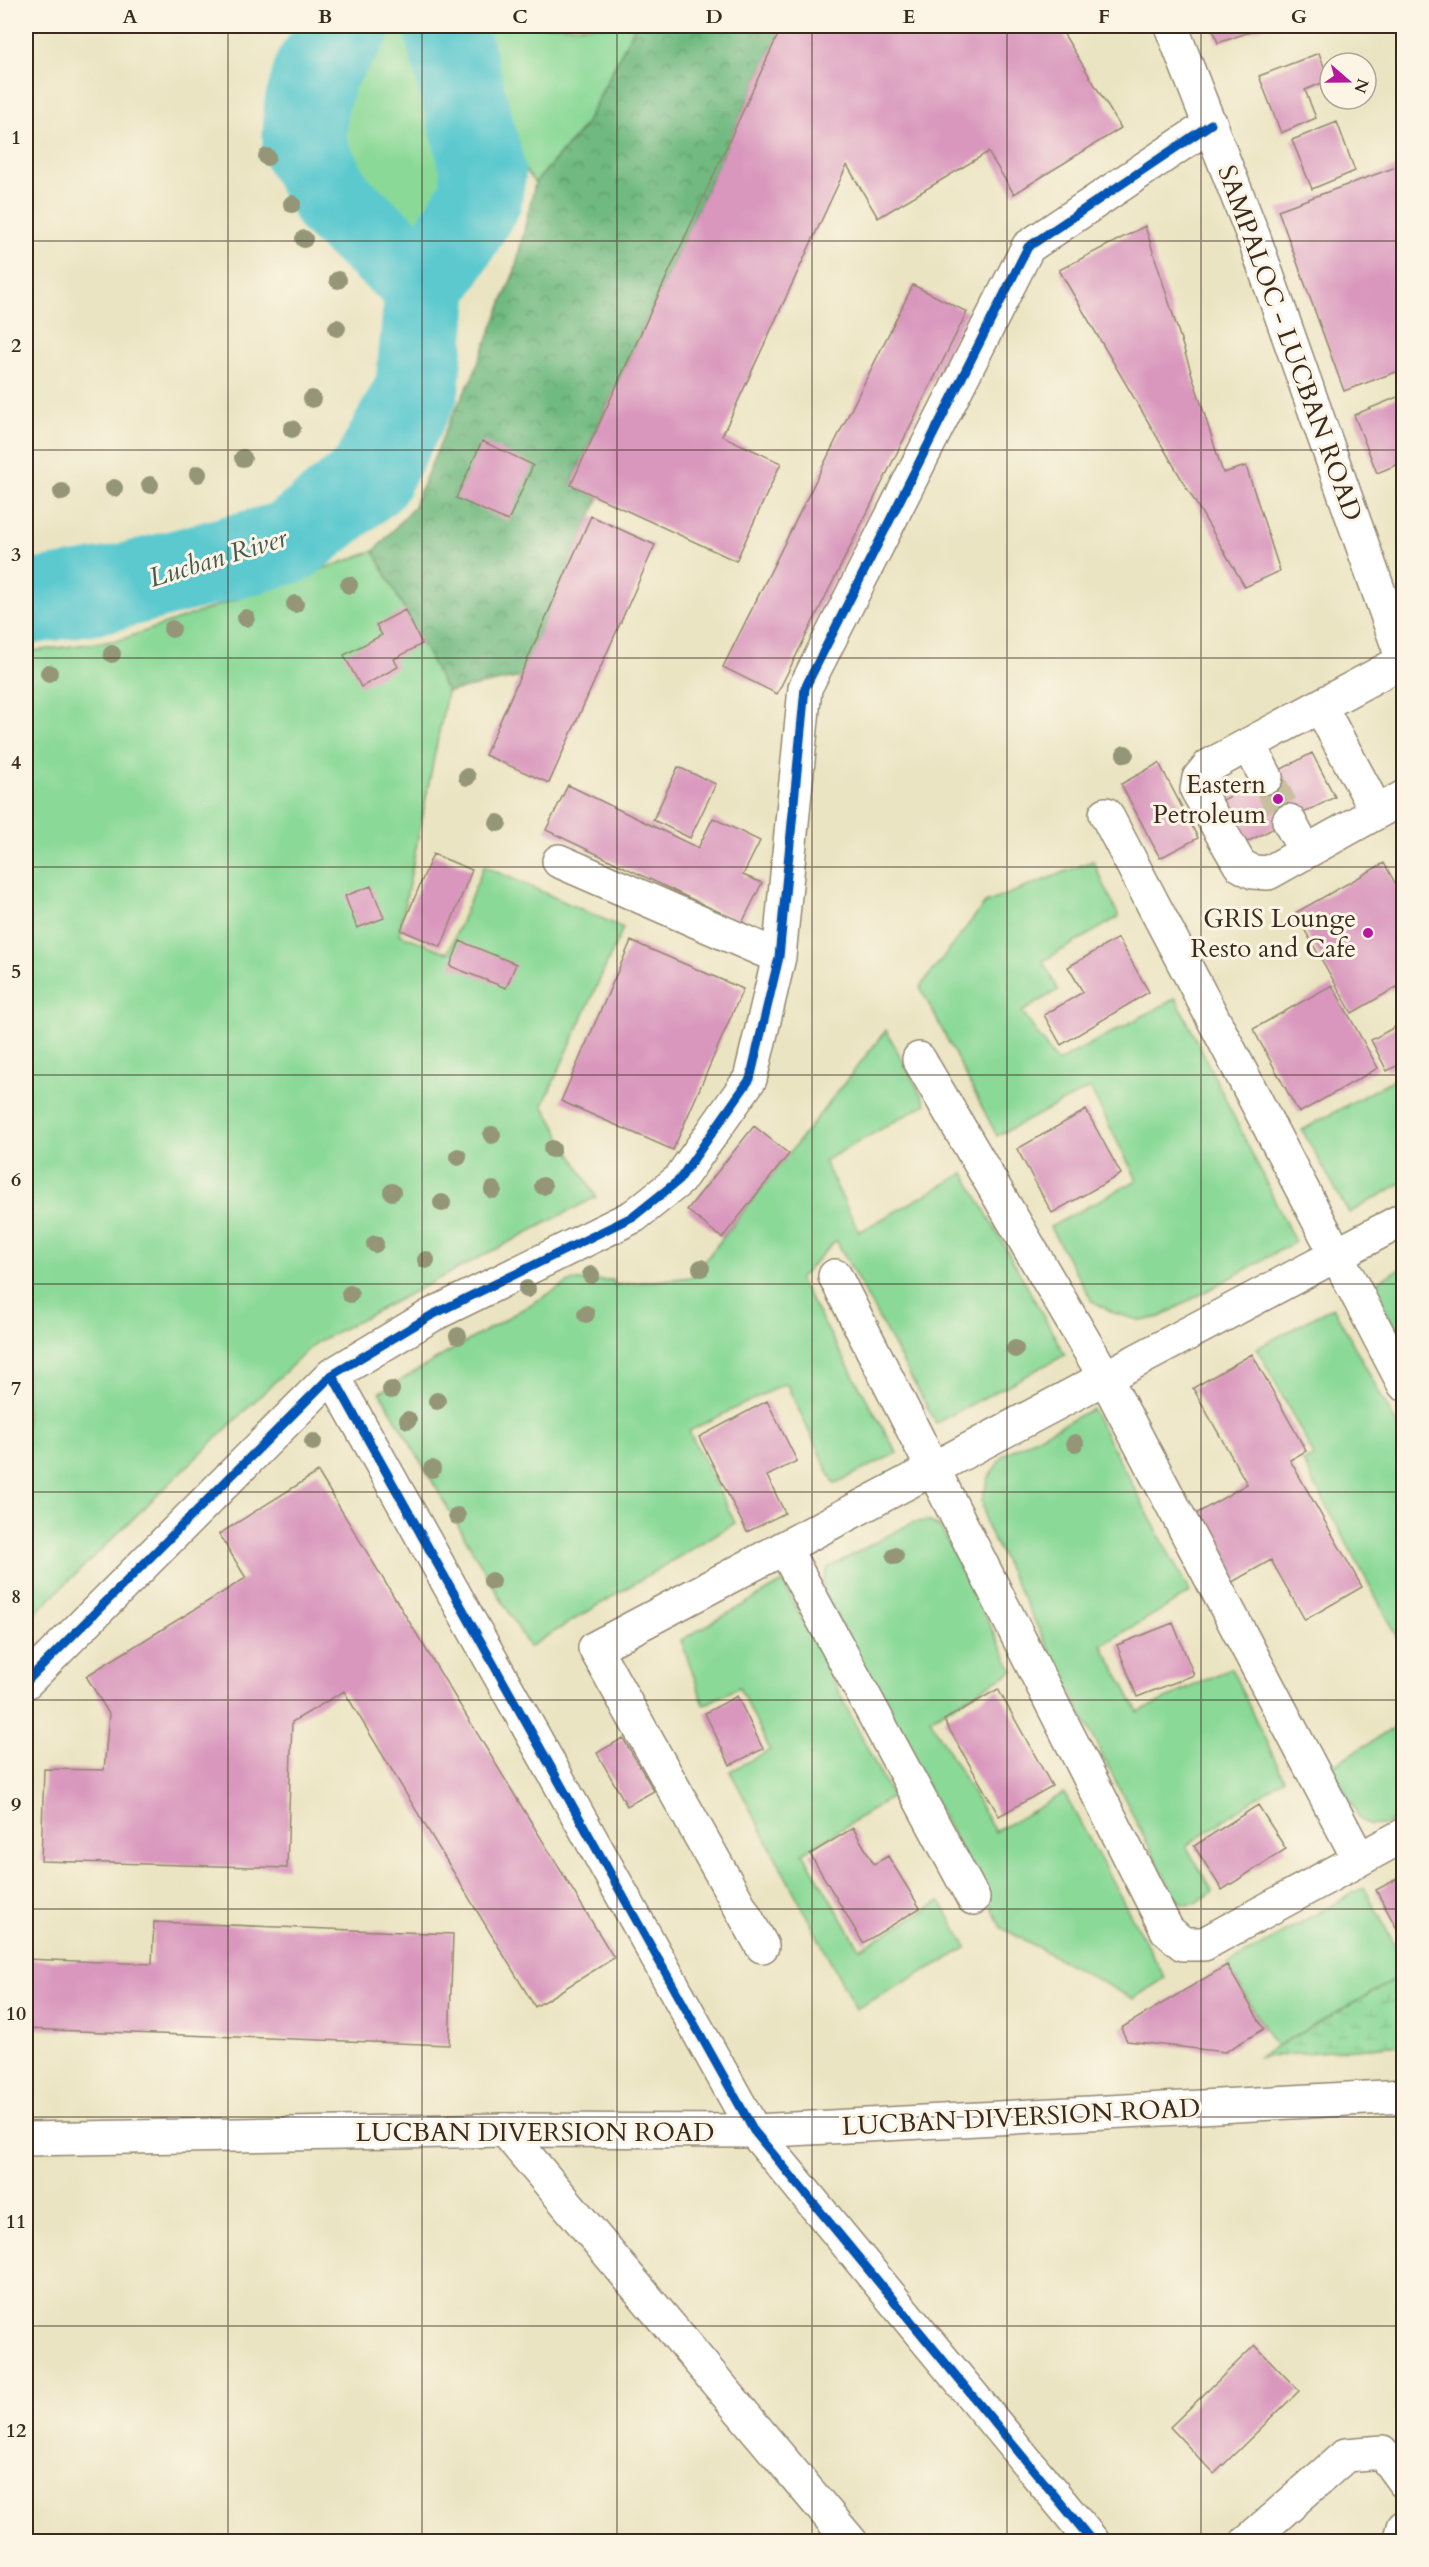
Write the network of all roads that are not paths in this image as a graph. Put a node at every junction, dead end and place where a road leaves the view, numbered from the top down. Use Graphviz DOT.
graph roads {
  1 [pos="1171,26"];
  2 [pos="1211,124"];
  3 [pos="1403,662"];
  4 [pos="1320,706"];
  5 [pos="1249,745"];
  6 [pos="1266,777"];
  7 [pos="1390,805"];
  8 [pos="1106,814"];
  9 [pos="1289,820"];
  10 [pos="1305,852"];
  11 [pos="559,861"];
  12 [pos="779,957"];
  13 [pos="919,1059"];
  14 [pos="1404,1219"];
  15 [pos="1336,1254"];
  16 [pos="835,1276"];
  17 [pos="332,1375"];
  18 [pos="1106,1377"];
  19 [pos="1404,1384"];
  20 [pos="933,1470"];
  21 [pos="785,1549"];
  22 [pos="26,1682"];
  23 [pos="1404,1835"];
  24 [pos="1359,1859"];
  25 [pos="973,1898"];
  26 [pos="762,1946"];
  27 [pos="1404,2096"];
  28 [pos="506,2130"];
  29 [pos="754,2131"];
  30 [pos="26,2139"];
  31 [pos="1404,2482"];
  32 [pos="1404,2527"];
  33 [pos="851,2541"];
  34 [pos="1093,2541"];
  35 [pos="1247,2541"];
  36 [pos="1400,2541"];
  1 -- 2 [label="street, SAMPALOC - LUCBAN ROAD"];
  2 -- 3 [label="street, SAMPALOC - LUCBAN ROAD"];
  2 -- 12 [label="street"];
  3 -- 4 [label="street"];
  4 -- 5 [label="street"];
  4 -- 7 [label="street"];
  5 -- 6 [label="street"];
  5 -- 10 [label="street"];
  7 -- 10 [label="street"];
  8 -- 15 [label="street"];
  9 -- 10 [label="street"];
  11 -- 12 [label="street"];
  12 -- 17 [label="street"];
  13 -- 18 [label="street"];
  14 -- 15 [label="street"];
  15 -- 18 [label="street"];
  15 -- 19 [label="street"];
  16 -- 20 [label="street"];
  17 -- 22 [label="street"];
  17 -- 29 [label="street"];
  18 -- 20 [label="street"];
  18 -- 24 [label="street"];
  20 -- 21 [label="street"];
  20 -- 24 [label="street"];
  21 -- 25 [label="street"];
  21 -- 26 [label="street"];
  23 -- 24 [label="street"];
  27 -- 29 [label="street, LUCBAN DIVERSION ROAD"];
  28 -- 29 [label="street, LUCBAN DIVERSION ROAD"];
  28 -- 30 [label="street, LUCBAN DIVERSION ROAD"];
  28 -- 33 [label="street"];
  29 -- 34 [label="street"];
  31 -- 35 [label="street"];
  32 -- 36 [label="street"];
}
